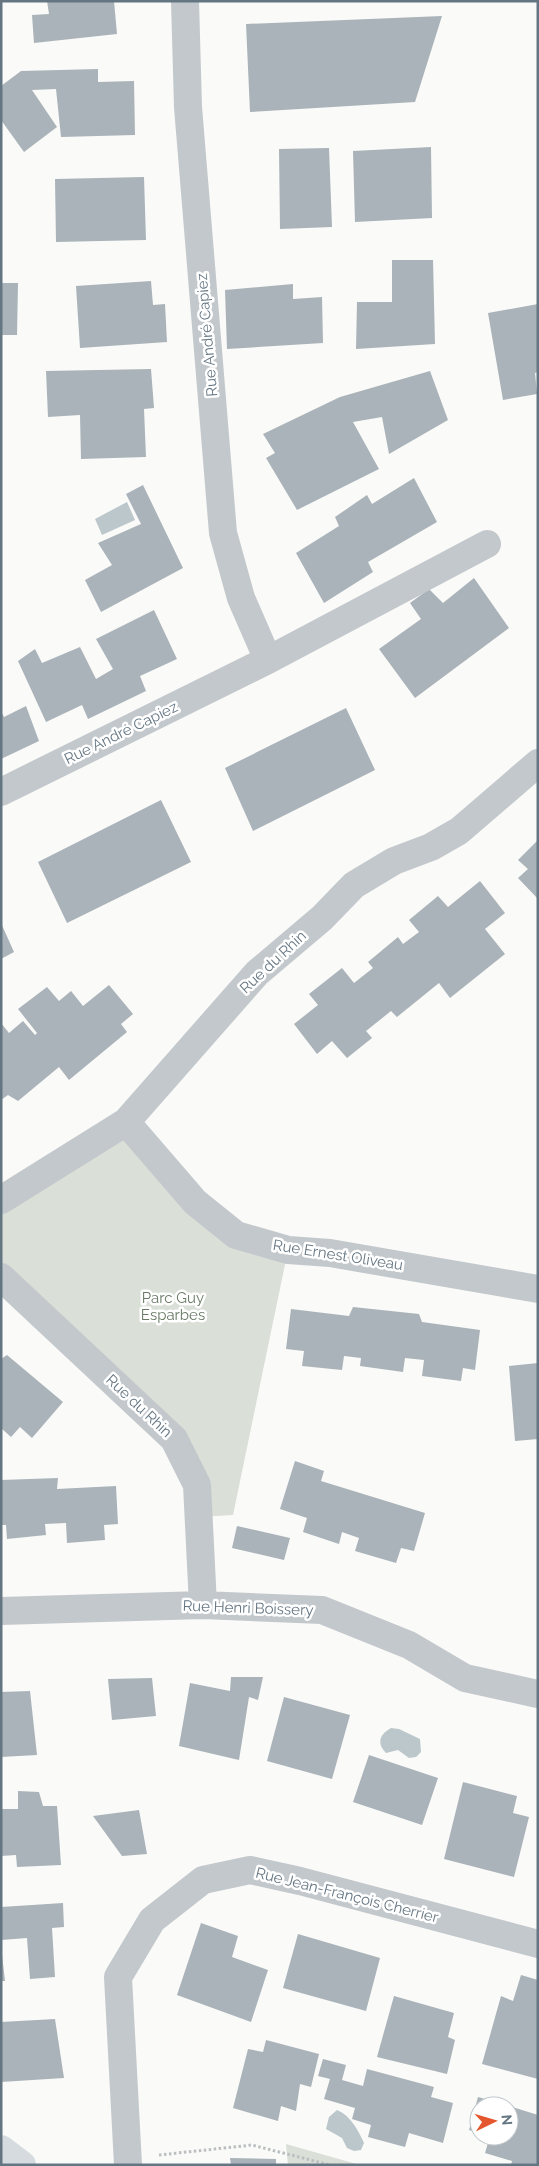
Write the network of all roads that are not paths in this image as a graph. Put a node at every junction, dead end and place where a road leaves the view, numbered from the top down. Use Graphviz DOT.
graph roads {
  1 [pos="185,1"];
  2 [pos="487,544"];
  3 [pos="268,660"];
  4 [pos="538,763"];
  5 [pos="1,792"];
  6 [pos="126,1122"];
  7 [pos="1,1200"];
  8 [pos="1,1277"];
  9 [pos="538,1289"];
  10 [pos="203,1605"];
  11 [pos="1,1611"];
  12 [pos="538,1694"];
  13 [pos="538,1944"];
  14 [pos="1,2149"];
  15 [pos="22,2165"];
  16 [pos="128,2165"];
  1 -- 3 [label="street, Rue André Capiez"];
  2 -- 3 [label="street, Rue André Capiez"];
  3 -- 5 [label="street, Rue André Capiez"];
  4 -- 6 [label="street, Rue du Rhin"];
  6 -- 7 [label="street, Rue du Rhin"];
  6 -- 9 [label="street, Rue Ernest Oliveau"];
  8 -- 10 [label="street, Rue du Rhin"];
  10 -- 11 [label="street, Rue Henri Boissery"];
  10 -- 12 [label="street, Rue Henri Boissery"];
  13 -- 16 [label="street, Rue Jean-François Cherrier"];
  14 -- 15 [label="main road"];
}
